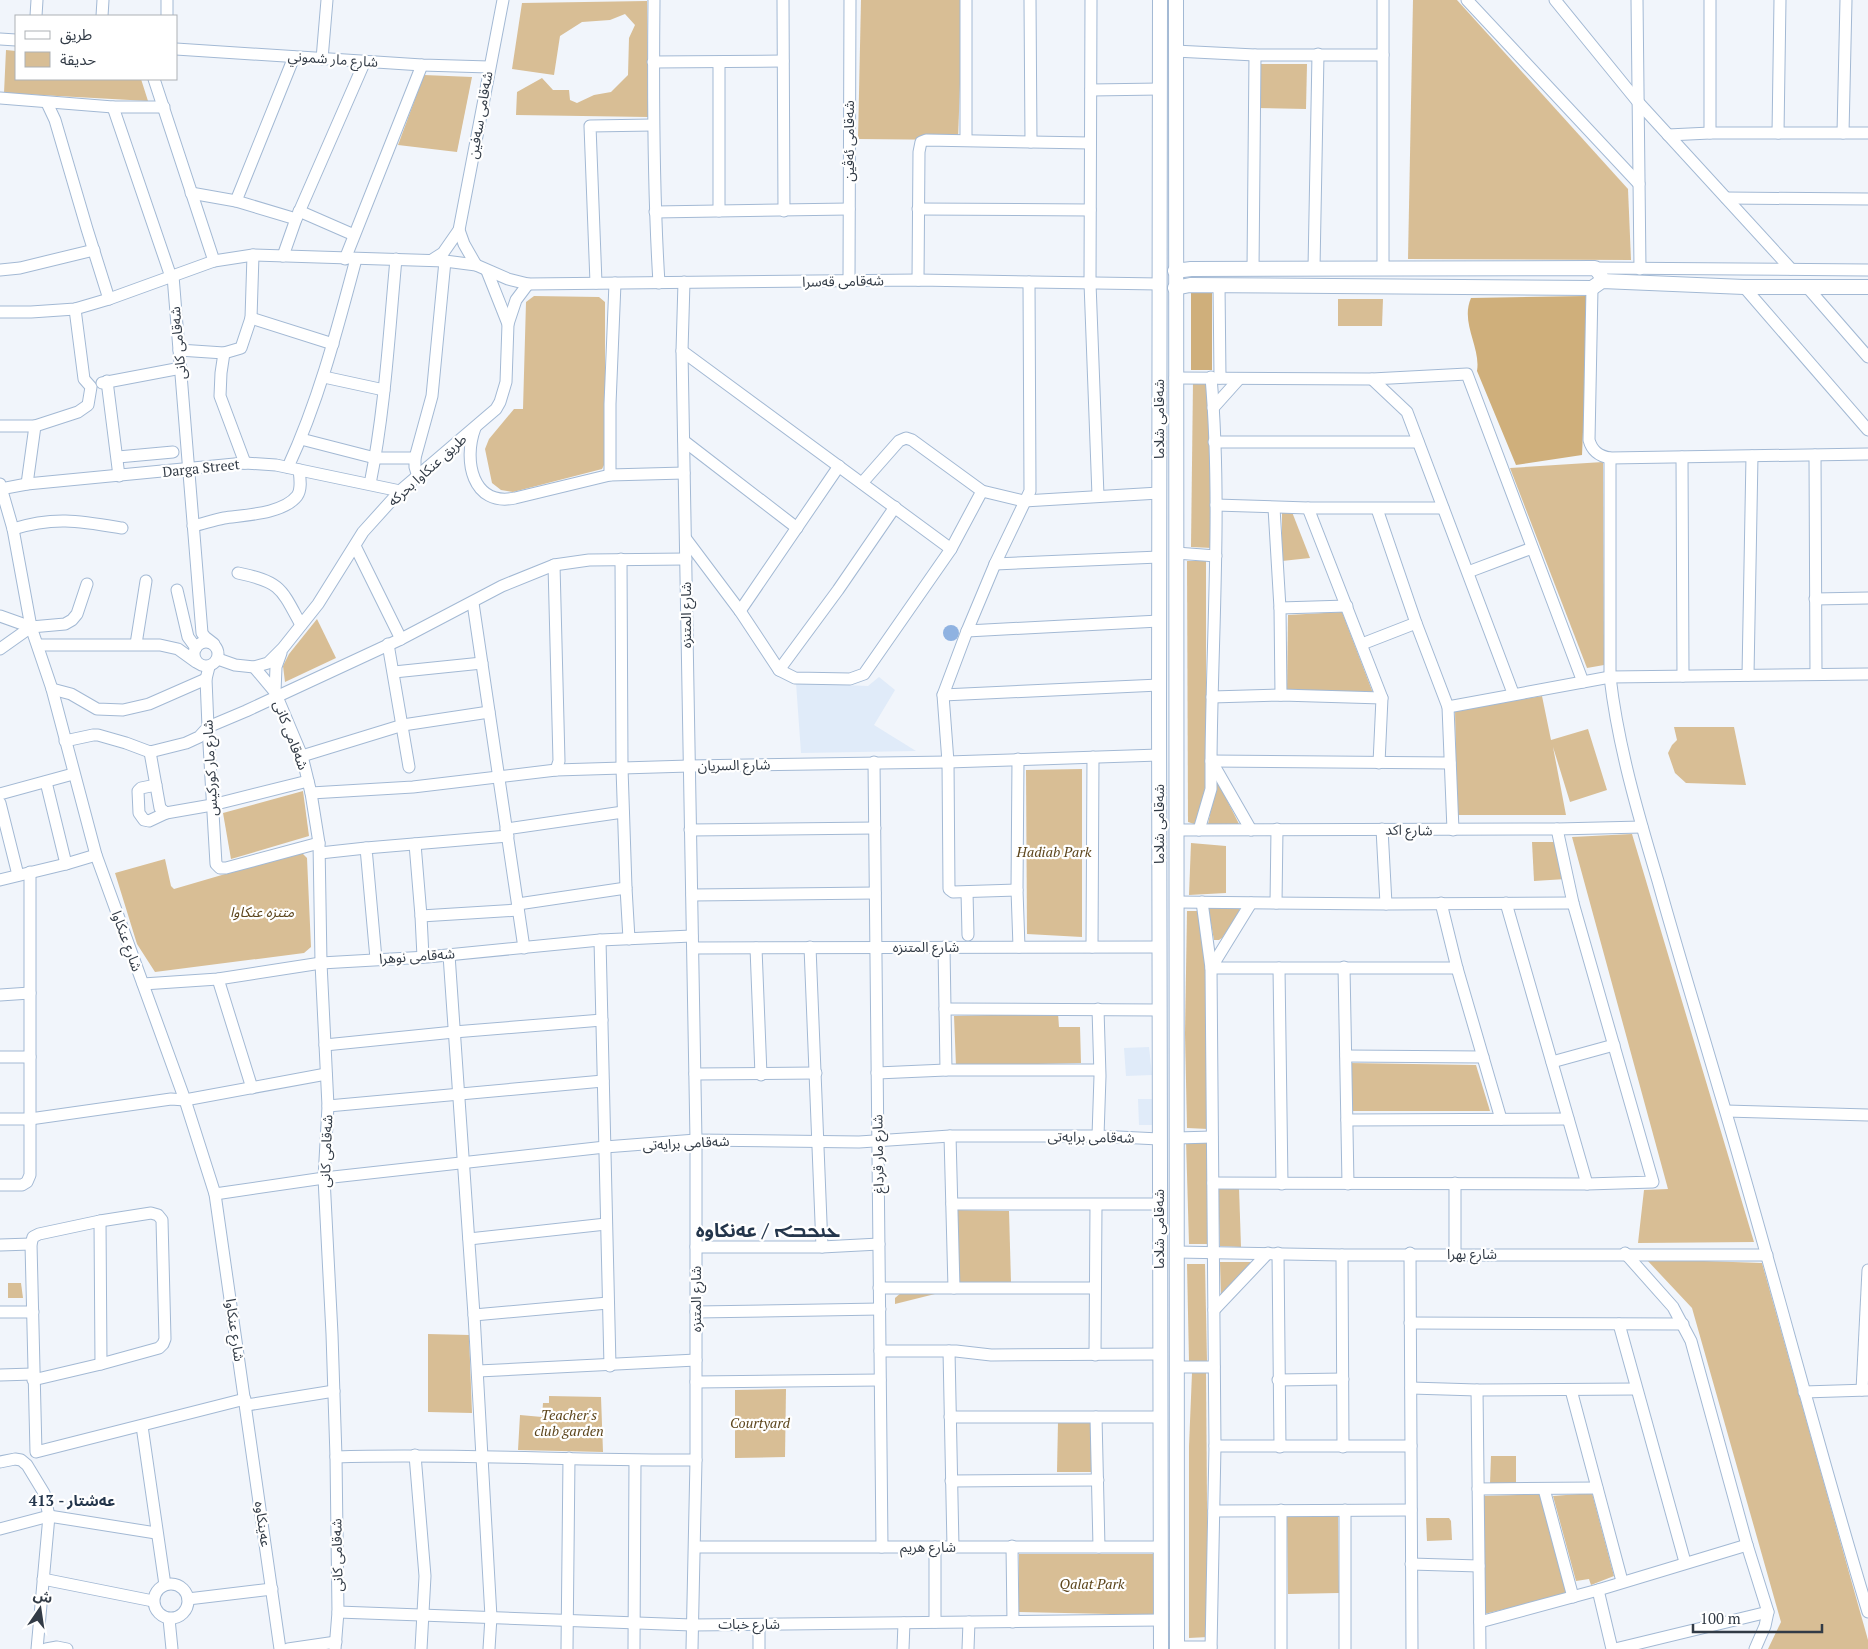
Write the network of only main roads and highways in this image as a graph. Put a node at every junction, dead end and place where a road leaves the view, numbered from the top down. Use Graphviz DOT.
graph roads {
  1 [pos="1160,0"];
  2 [pos="1176,0"];
  3 [pos="1191,269"];
  4 [pos="1175,271"];
  5 [pos="1596,279"];
  6 [pos="1190,285"];
  7 [pos="1868,287"];
  8 [pos="1175,288"];
  9 [pos="1159,707"];
  10 [pos="1176,708"];
  11 [pos="1159,731"];
  12 [pos="1176,731"];
  13 [pos="1177,1069"];
  14 [pos="1159,1070"];
  15 [pos="1160,1492"];
  16 [pos="1177,1492"];
  17 [pos="1177,1648"];
  18 [pos="1161,1649"];
  1 -- 9 [label="main road, شەقامی شلاما"];
  2 -- 4 [label="main road, شەقامی شلاما"];
  3 -- 4 [label="main road"];
  3 -- 5 [label="main road"];
  3 -- 6 [label="main road"];
  4 -- 8 [label="main road, شەقامی شلاما"];
  5 -- 6 [label="main road"];
  5 -- 7 [label="main road"];
  6 -- 8 [label="main road"];
  8 -- 10 [label="main road, شەقامی شلاما"];
  9 -- 10 [label="main road"];
  9 -- 11 [label="main road, شەقامی شلاما"];
  10 -- 12 [label="main road, شەقامی شلاما"];
  11 -- 12 [label="main road"];
  11 -- 14 [label="main road, شەقامی شلاما"];
  12 -- 13 [label="main road, شەقامی شلاما"];
  13 -- 14 [label="main road"];
  13 -- 16 [label="main road, شەقامی شلاما"];
  14 -- 15 [label="main road, شەقامی شلاما"];
  15 -- 16 [label="main road"];
  15 -- 18 [label="main road, شەقامی شلاما"];
  16 -- 17 [label="main road, شەقامی شلاما"];
}
